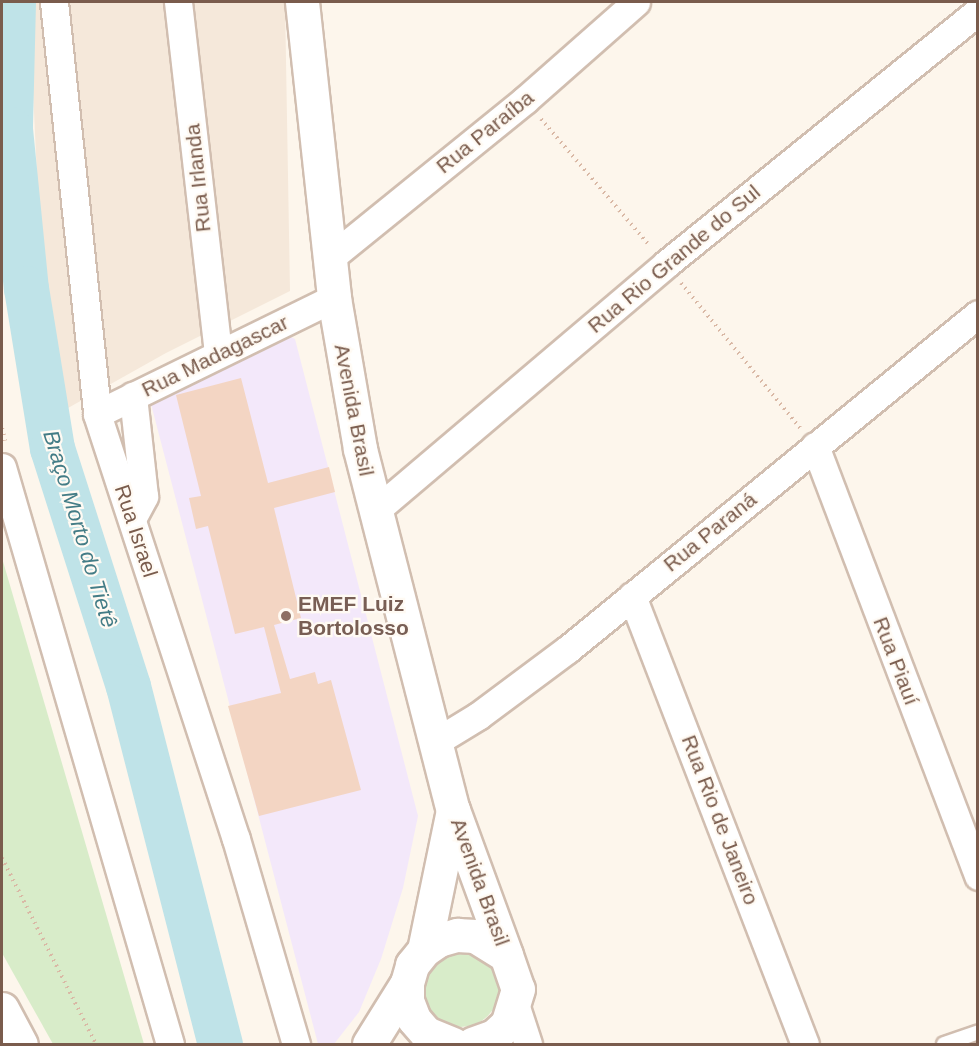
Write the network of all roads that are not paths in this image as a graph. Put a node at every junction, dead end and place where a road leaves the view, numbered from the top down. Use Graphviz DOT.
graph roads {
  1 [pos="54,2"];
  2 [pos="178,2"];
  3 [pos="302,2"];
  4 [pos="636,2"];
  5 [pos="978,11"];
  6 [pos="330,258"];
  7 [pos="334,298"];
  8 [pos="978,314"];
  9 [pos="218,354"];
  10 [pos="133,396"];
  11 [pos="97,414"];
  12 [pos="815,446"];
  13 [pos="2,467"];
  14 [pos="375,511"];
  15 [pos="132,519"];
  16 [pos="632,596"];
  17 [pos="437,741"];
  18 [pos="453,810"];
  19 [pos="978,876"];
  20 [pos="424,950"];
  21 [pos="506,955"];
  22 [pos="407,983"];
  23 [pos="516,1007"];
  24 [pos="2,1010"];
  25 [pos="978,1032"];
  26 [pos="489,1042"];
  27 [pos="21,1044"];
  28 [pos="170,1044"];
  29 [pos="296,1044"];
  30 [pos="369,1044"];
  31 [pos="453,1044"];
  32 [pos="528,1044"];
  33 [pos="805,1044"];
  34 [pos="944,1044"];
  1 -- 11 [label="street, Rua Israel"];
  2 -- 9 [label="street, Rua Irlanda"];
  3 -- 6 [label="main road, Avenida Brasil"];
  4 -- 6 [label="street, Rua Paraíba"];
  5 -- 14 [label="street, Rua Rio Grande do Sul"];
  6 -- 7 [label="main road, Avenida Brasil"];
  7 -- 9 [label="street, Rua Madagascar"];
  7 -- 14 [label="main road, Avenida Brasil"];
  8 -- 12 [label="street, Rua Paraná"];
  9 -- 10 [label="street, Rua Madagascar"];
  10 -- 11 [label="street, Rua Madagascar"];
  10 -- 15 [label="street"];
  11 -- 15 [label="street, Rua Israel"];
  12 -- 16 [label="street, Rua Paraná"];
  12 -- 19 [label="street, Rua Piauí"];
  13 -- 28 [label="street"];
  14 -- 17 [label="main road, Avenida Brasil"];
  15 -- 29 [label="street, Rua Israel"];
  16 -- 17 [label="street, Rua Paraná"];
  16 -- 33 [label="street, Rua Rio de Janeiro"];
  17 -- 18 [label="main road, Avenida Brasil"];
  18 -- 20 [label="main road, Avenida Brasil"];
  18 -- 21 [label="main road, Avenida Brasil"];
  20 -- 21 [label="main road"];
  20 -- 22 [label="main road, Avenida Brasil"];
  21 -- 23 [label="main road, Avenida Brasil"];
  22 -- 30 [label="main road, Avenida Brasil"];
  22 -- 31 [label="main road"];
  23 -- 26 [label="main road"];
  23 -- 32 [label="street"];
  24 -- 27 [label="main road"];
  25 -- 34 [label="lane"];
}
